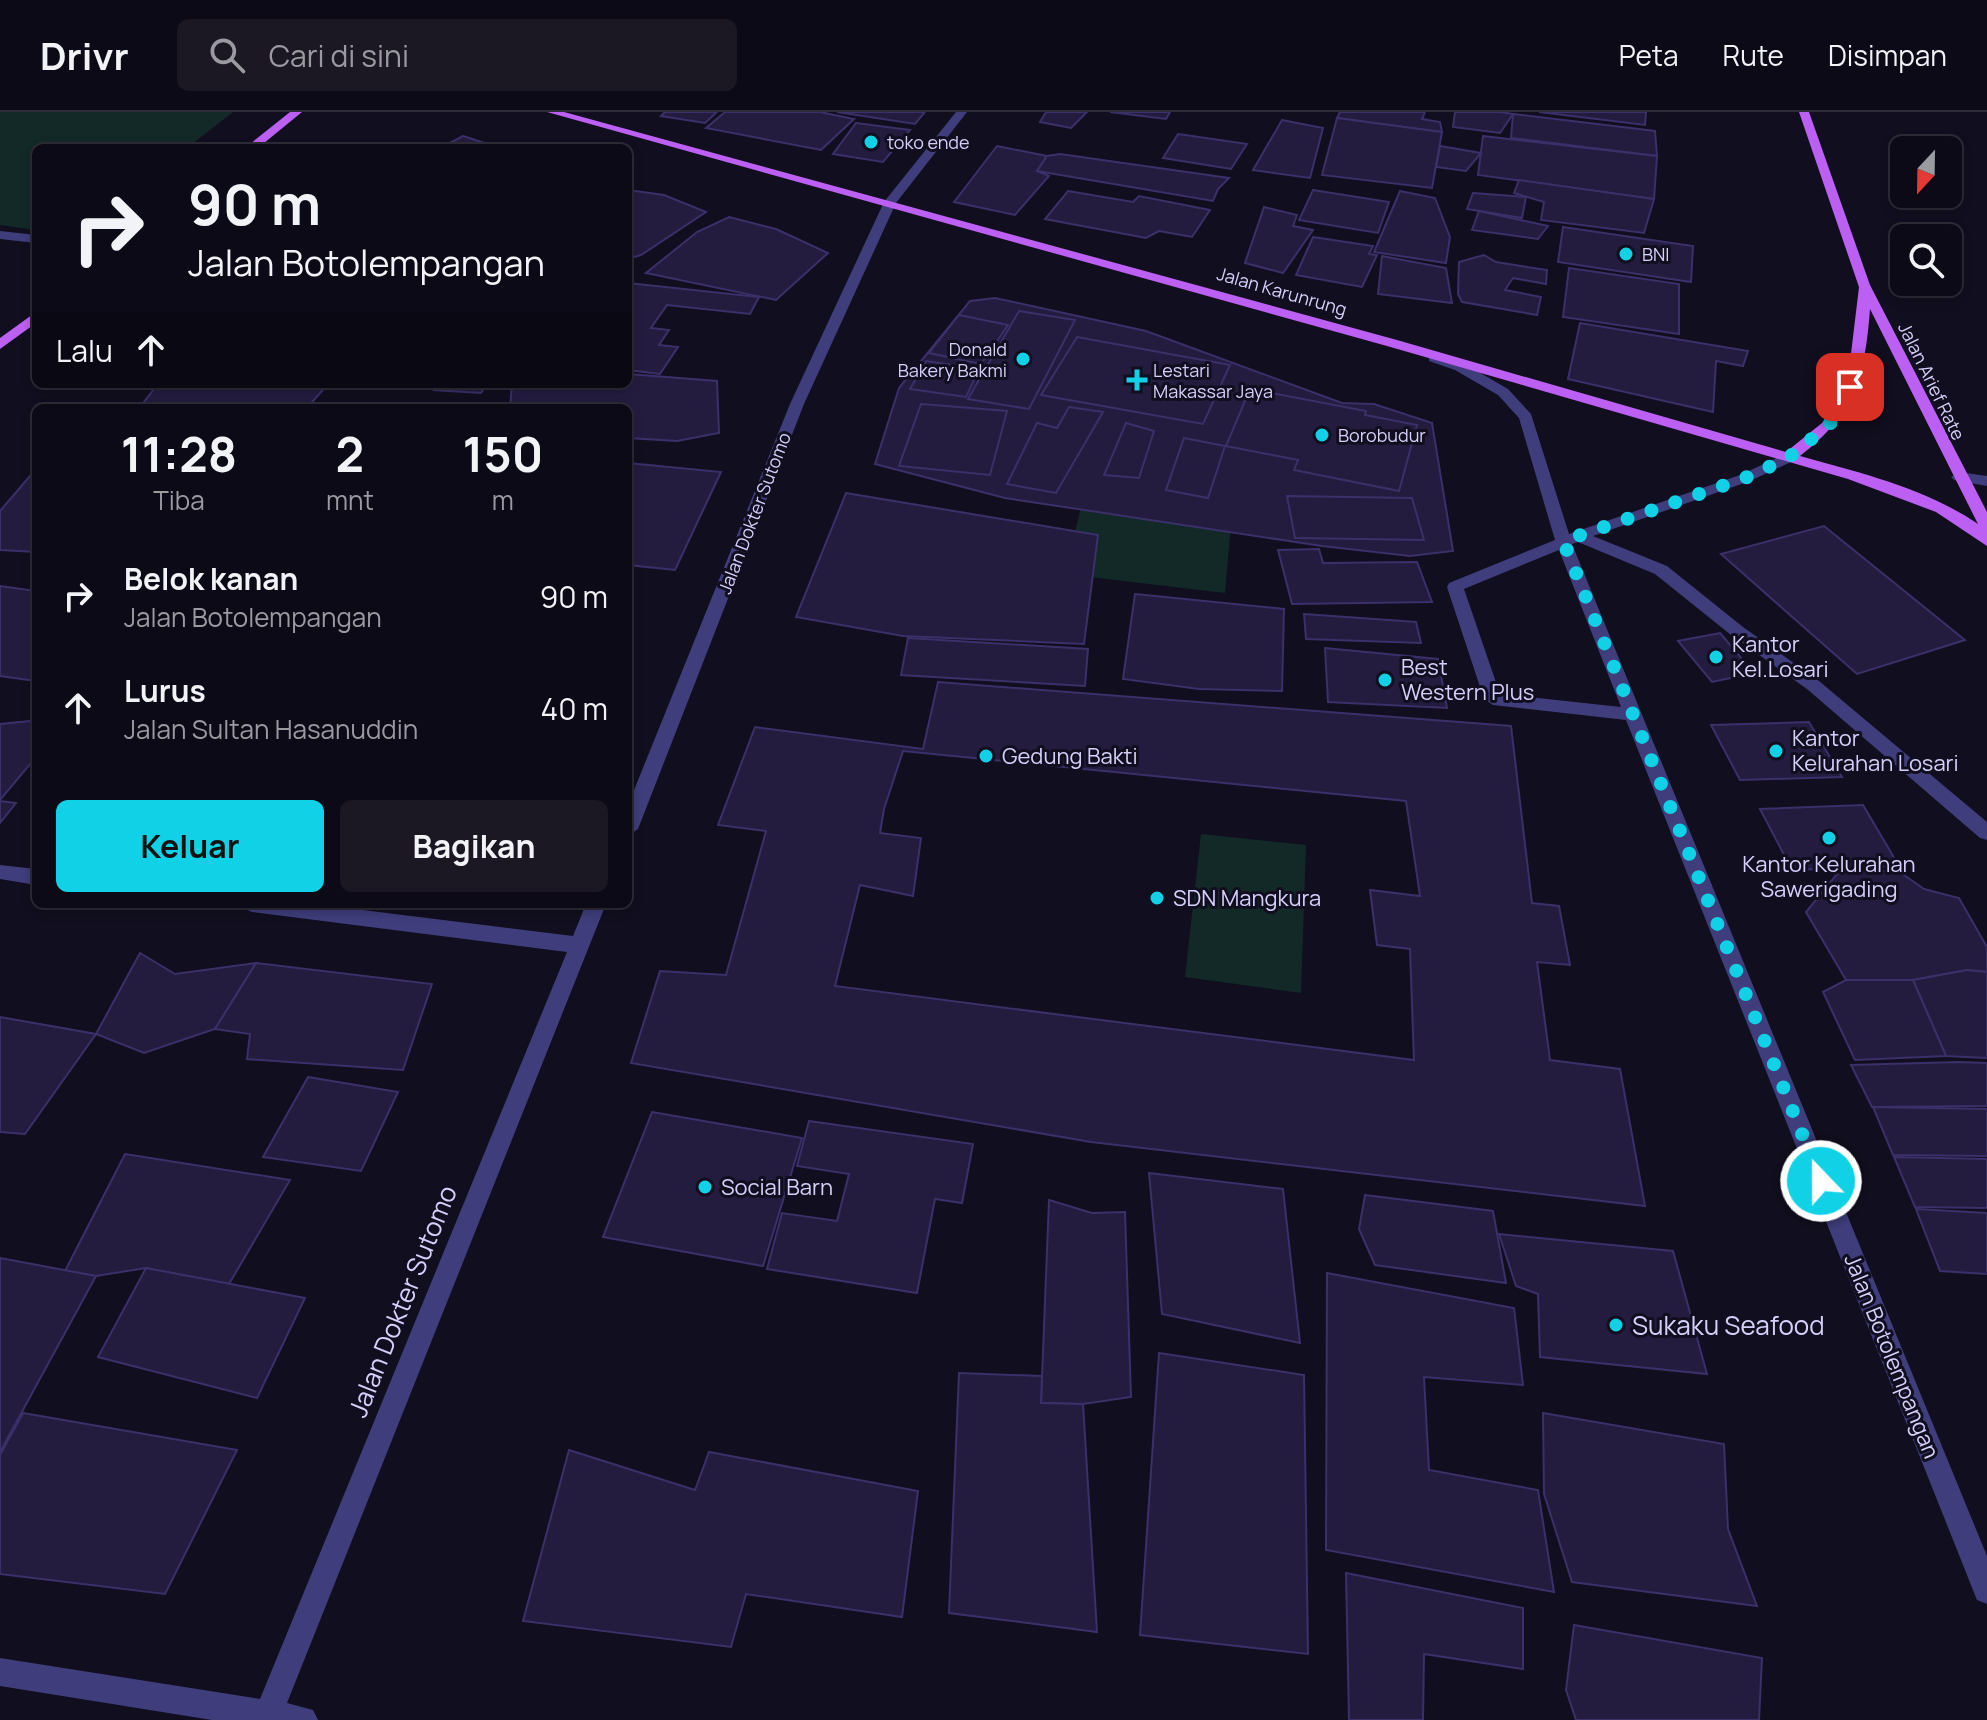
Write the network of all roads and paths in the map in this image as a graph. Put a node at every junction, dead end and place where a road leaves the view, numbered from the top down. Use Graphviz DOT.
graph roads {
  1 [pos="297,112"];
  2 [pos="552,112"];
  3 [pos="962,112"];
  4 [pos="1804,112"];
  5 [pos="256,144"];
  6 [pos="890,202"];
  7 [pos="0,235"];
  8 [pos="32,239"];
  9 [pos="1864,285"];
  10 [pos="32,319"];
  11 [pos="1392,343"];
  12 [pos="0,345"];
  13 [pos="1788,458"];
  14 [pos="1959,477"];
  15 [pos="1987,481"];
  16 [pos="1987,527"];
  17 [pos="1571,539"];
  18 [pos="1987,541"];
  19 [pos="1632,714"];
  20 [pos="632,819"];
  21 [pos="1987,833"];
  22 [pos="2,872"];
  23 [pos="32,876"];
  24 [pos="284,908"];
  25 [pos="594,908"];
  26 [pos="578,945"];
  27 [pos="1987,1590"];
  28 [pos="0,1672"];
  29 [pos="267,1717"];
  30 [pos="303,1720"];
  1 -- 5 [label="main road"];
  2 -- 6 [label="main road, Jalan Karunrung"];
  3 -- 6 [label="street, Jalan Dokter Sutomo"];
  4 -- 9 [label="main road, Jalan Arief Rate"];
  6 -- 11 [label="main road, Jalan Karunrung"];
  6 -- 20 [label="street, Jalan Dokter Sutomo"];
  7 -- 8 [label="street"];
  9 -- 13 [label="main road"];
  9 -- 14 [label="main road, Jalan Arief Rate"];
  10 -- 12 [label="main road"];
  11 -- 13 [label="main road, Jalan Karunrung"];
  11 -- 17 [label="street, Jalan Botolempangan"];
  13 -- 17 [label="street"];
  13 -- 18 [label="main road, Jalan Karunrung"];
  14 -- 15 [label="street"];
  14 -- 16 [label="main road, Jalan Arief Rate"];
  17 -- 19 [label="street, Jalan Botolempangan"];
  17 -- 19 [label="street"];
  17 -- 21 [label="street"];
  19 -- 27 [label="street, Jalan Botolempangan"];
  22 -- 23 [label="street"];
  24 -- 26 [label="street"];
  25 -- 26 [label="street, Jalan Dokter Sutomo"];
  26 -- 29 [label="street, Jalan Dokter Sutomo"];
  28 -- 29 [label="street"];
  29 -- 30 [label="street"];
}
